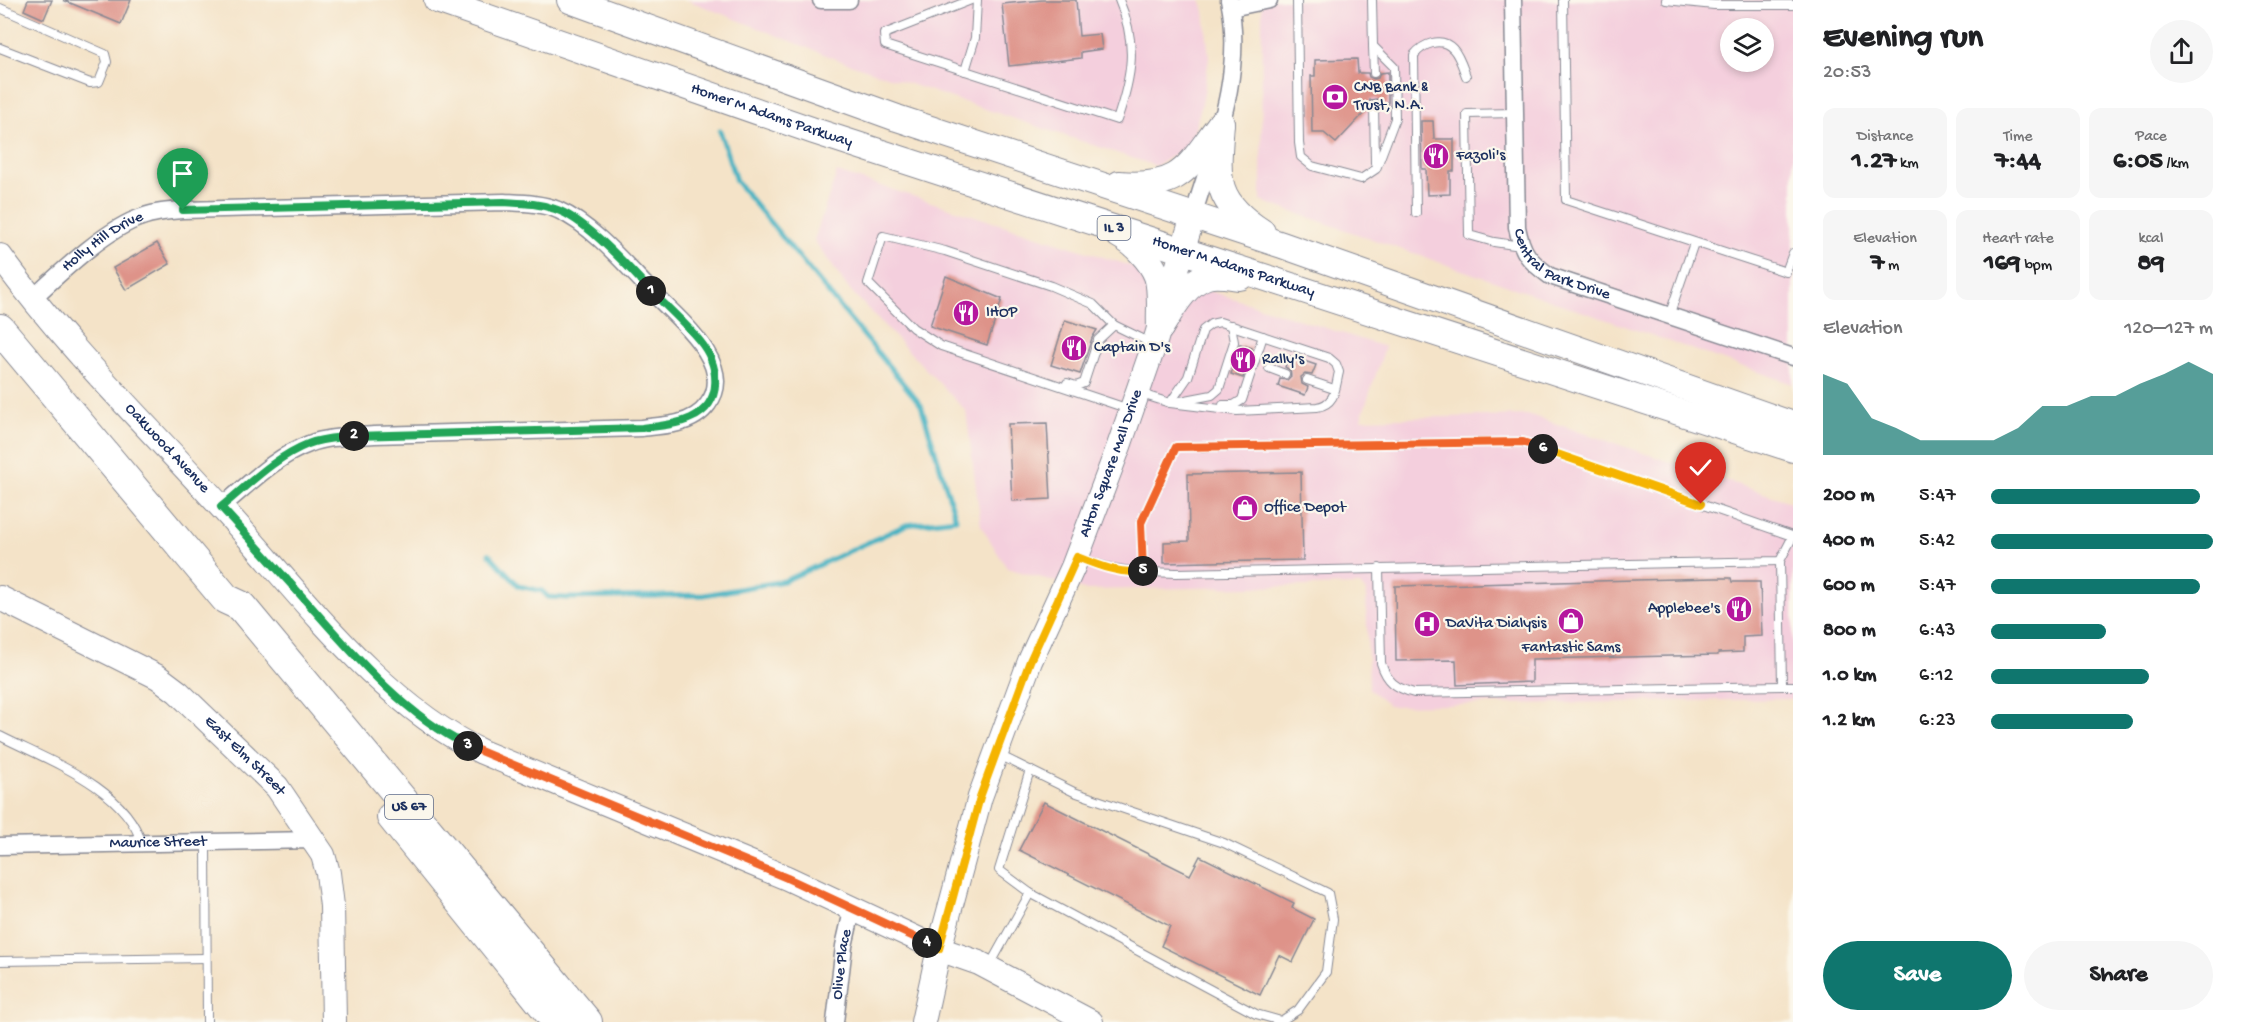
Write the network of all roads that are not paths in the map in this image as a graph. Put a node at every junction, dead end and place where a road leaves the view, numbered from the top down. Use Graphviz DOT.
graph roads {
  1 [pos="436,0"];
  2 [pos="570,0"];
  3 [pos="603,0"];
  4 [pos="821,0"];
  5 [pos="849,0"];
  6 [pos="971,0"];
  7 [pos="977,0"];
  8 [pos="1119,0"];
  9 [pos="1269,0"];
  10 [pos="1298,0"];
  11 [pos="1372,0"];
  12 [pos="1513,0"];
  13 [pos="1563,0"];
  14 [pos="1666,0"];
  15 [pos="1230,4"];
  16 [pos="1793,5"];
  17 [pos="0,8"];
  18 [pos="1373,46"];
  19 [pos="0,48"];
  20 [pos="965,71"];
  21 [pos="1374,73"];
  22 [pos="1466,76"];
  23 [pos="1374,105"];
  24 [pos="1514,113"];
  25 [pos="897,118"];
  26 [pos="1221,123"];
  27 [pos="1376,169"];
  28 [pos="1092,182"];
  29 [pos="1416,213"];
  30 [pos="1193,216"];
  31 [pos="1083,218"];
  32 [pos="1694,243"];
  33 [pos="1282,245"];
  34 [pos="1521,246"];
  35 [pos="1183,250"];
  36 [pos="1793,253"];
  37 [pos="0,256"];
  38 [pos="1278,281"];
  39 [pos="33,298"];
  40 [pos="1669,317"];
  41 [pos="1114,325"];
  42 [pos="1230,325"];
  43 [pos="0,329"];
  44 [pos="1263,336"];
  45 [pos="1157,337"];
  46 [pos="1793,357"];
  47 [pos="1269,368"];
  48 [pos="1285,374"];
  49 [pos="1037,378"];
  50 [pos="1307,380"];
  51 [pos="1334,389"];
  52 [pos="1135,401"];
  53 [pos="1170,403"];
  54 [pos="1190,405"];
  55 [pos="1793,425"];
  56 [pos="1793,449"];
  57 [pos="221,507"];
  58 [pos="1793,536"];
  59 [pos="1077,557"];
  60 [pos="1780,561"];
  61 [pos="1379,568"];
  62 [pos="1143,572"];
  63 [pos="0,598"];
  64 [pos="226,599"];
  65 [pos="1793,686"];
  66 [pos="1782,687"];
  67 [pos="0,736"];
  68 [pos="996,753"];
  69 [pos="1030,770"];
  70 [pos="315,840"];
  71 [pos="206,843"];
  72 [pos="142,844"];
  73 [pos="0,846"];
  74 [pos="1030,893"];
  75 [pos="853,908"];
  76 [pos="939,949"];
  77 [pos="206,958"];
  78 [pos="0,961"];
  79 [pos="988,969"];
  80 [pos="1085,1020"];
  81 [pos="207,1022"];
  82 [pos="334,1022"];
  83 [pos="557,1022"];
  84 [pos="587,1022"];
  85 [pos="835,1022"];
  86 [pos="923,1022"];
  1 -- 31 [label="main road, Homer M Adams Parkway / IL 3"];
  2 -- 25 [label="main road, IL 3"];
  3 -- 25 [label="main road"];
  4 -- 5 [label="street"];
  6 -- 20 [label="lane"];
  7 -- 20 [label="lane"];
  8 -- 20 [label="lane"];
  9 -- 15 [label="street"];
  10 -- 27 [label="lane"];
  11 -- 18 [label="lane"];
  12 -- 24 [label="street, Central Park Drive"];
  13 -- 32 [label="lane"];
  14 -- 16 [label="lane"];
  15 -- 26 [label="street, Alton Square Mall Drive"];
  17 -- 19 [label="lane"];
  18 -- 21 [label="lane"];
  18 -- 27 [label="lane"];
  22 -- 29 [label="lane"];
  23 -- 27 [label="lane"];
  24 -- 34 [label="street, Central Park Drive"];
  24 -- 34 [label="lane"];
  25 -- 28 [label="main road, IL 3"];
  26 -- 28 [label="main road"];
  26 -- 30 [label="street, Alton Square Mall Drive"];
  26 -- 33 [label="main road"];
  28 -- 30 [label="main road, IL 3"];
  30 -- 33 [label="main road, IL 3"];
  30 -- 35 [label="street, Alton Square Mall Drive"];
  31 -- 35 [label="main road, Homer M Adams Parkway / IL 3"];
  31 -- 45 [label="main road"];
  32 -- 36 [label="lane"];
  32 -- 40 [label="lane"];
  33 -- 55 [label="main road, IL 3"];
  34 -- 40 [label="street, Central Park Drive"];
  35 -- 38 [label="main road, Homer M Adams Parkway / IL 3"];
  35 -- 45 [label="street, Alton Square Mall Drive"];
  37 -- 39 [label="street, Oakwood Avenue"];
  38 -- 45 [label="main road"];
  38 -- 56 [label="main road, Homer M Adams Parkway / IL 3"];
  39 -- 57 [label="street, Oakwood Avenue"];
  39 -- 57 [label="street, Holly Hill Drive"];
  40 -- 46 [label="street, Central Park Drive"];
  41 -- 45 [label="lane"];
  41 -- 49 [label="lane"];
  41 -- 49 [label="lane"];
  42 -- 44 [label="lane"];
  42 -- 53 [label="lane"];
  42 -- 53 [label="lane"];
  43 -- 64 [label="highway, US 67"];
  44 -- 51 [label="lane"];
  44 -- 54 [label="lane"];
  45 -- 52 [label="street, Alton Square Mall Drive"];
  47 -- 48 [label="lane"];
  49 -- 52 [label="lane"];
  50 -- 51 [label="lane"];
  51 -- 54 [label="lane"];
  52 -- 53 [label="lane"];
  52 -- 59 [label="street, Alton Square Mall Drive"];
  53 -- 54 [label="lane"];
  57 -- 75 [label="street, Oakwood Avenue"];
  58 -- 60 [label="lane"];
  58 -- 62 [label="lane"];
  59 -- 62 [label="lane"];
  59 -- 68 [label="street, Alton Square Mall Drive"];
  60 -- 61 [label="lane"];
  60 -- 66 [label="lane"];
  61 -- 62 [label="lane"];
  61 -- 66 [label="lane"];
  63 -- 70 [label="street, East Elm Street"];
  64 -- 83 [label="highway, US 67"];
  64 -- 84 [label="highway, US 67"];
  65 -- 66 [label="lane"];
  67 -- 72 [label="lane"];
  68 -- 69 [label="lane"];
  68 -- 76 [label="street, Alton Square Mall Drive"];
  69 -- 74 [label="lane"];
  69 -- 74 [label="lane"];
  70 -- 71 [label="street, Maurice Street"];
  70 -- 82 [label="street, East Elm Street"];
  71 -- 72 [label="street, Maurice Street"];
  71 -- 77 [label="lane"];
  72 -- 73 [label="street, Maurice Street"];
  74 -- 79 [label="lane"];
  75 -- 76 [label="street, Oakwood Avenue"];
  75 -- 85 [label="street, Olive Place"];
  76 -- 79 [label="street, Oakwood Avenue"];
  76 -- 86 [label="street, Alton Square Mall Drive"];
  77 -- 78 [label="lane"];
  77 -- 81 [label="lane"];
  79 -- 80 [label="street, Oakwood Avenue"];
}
